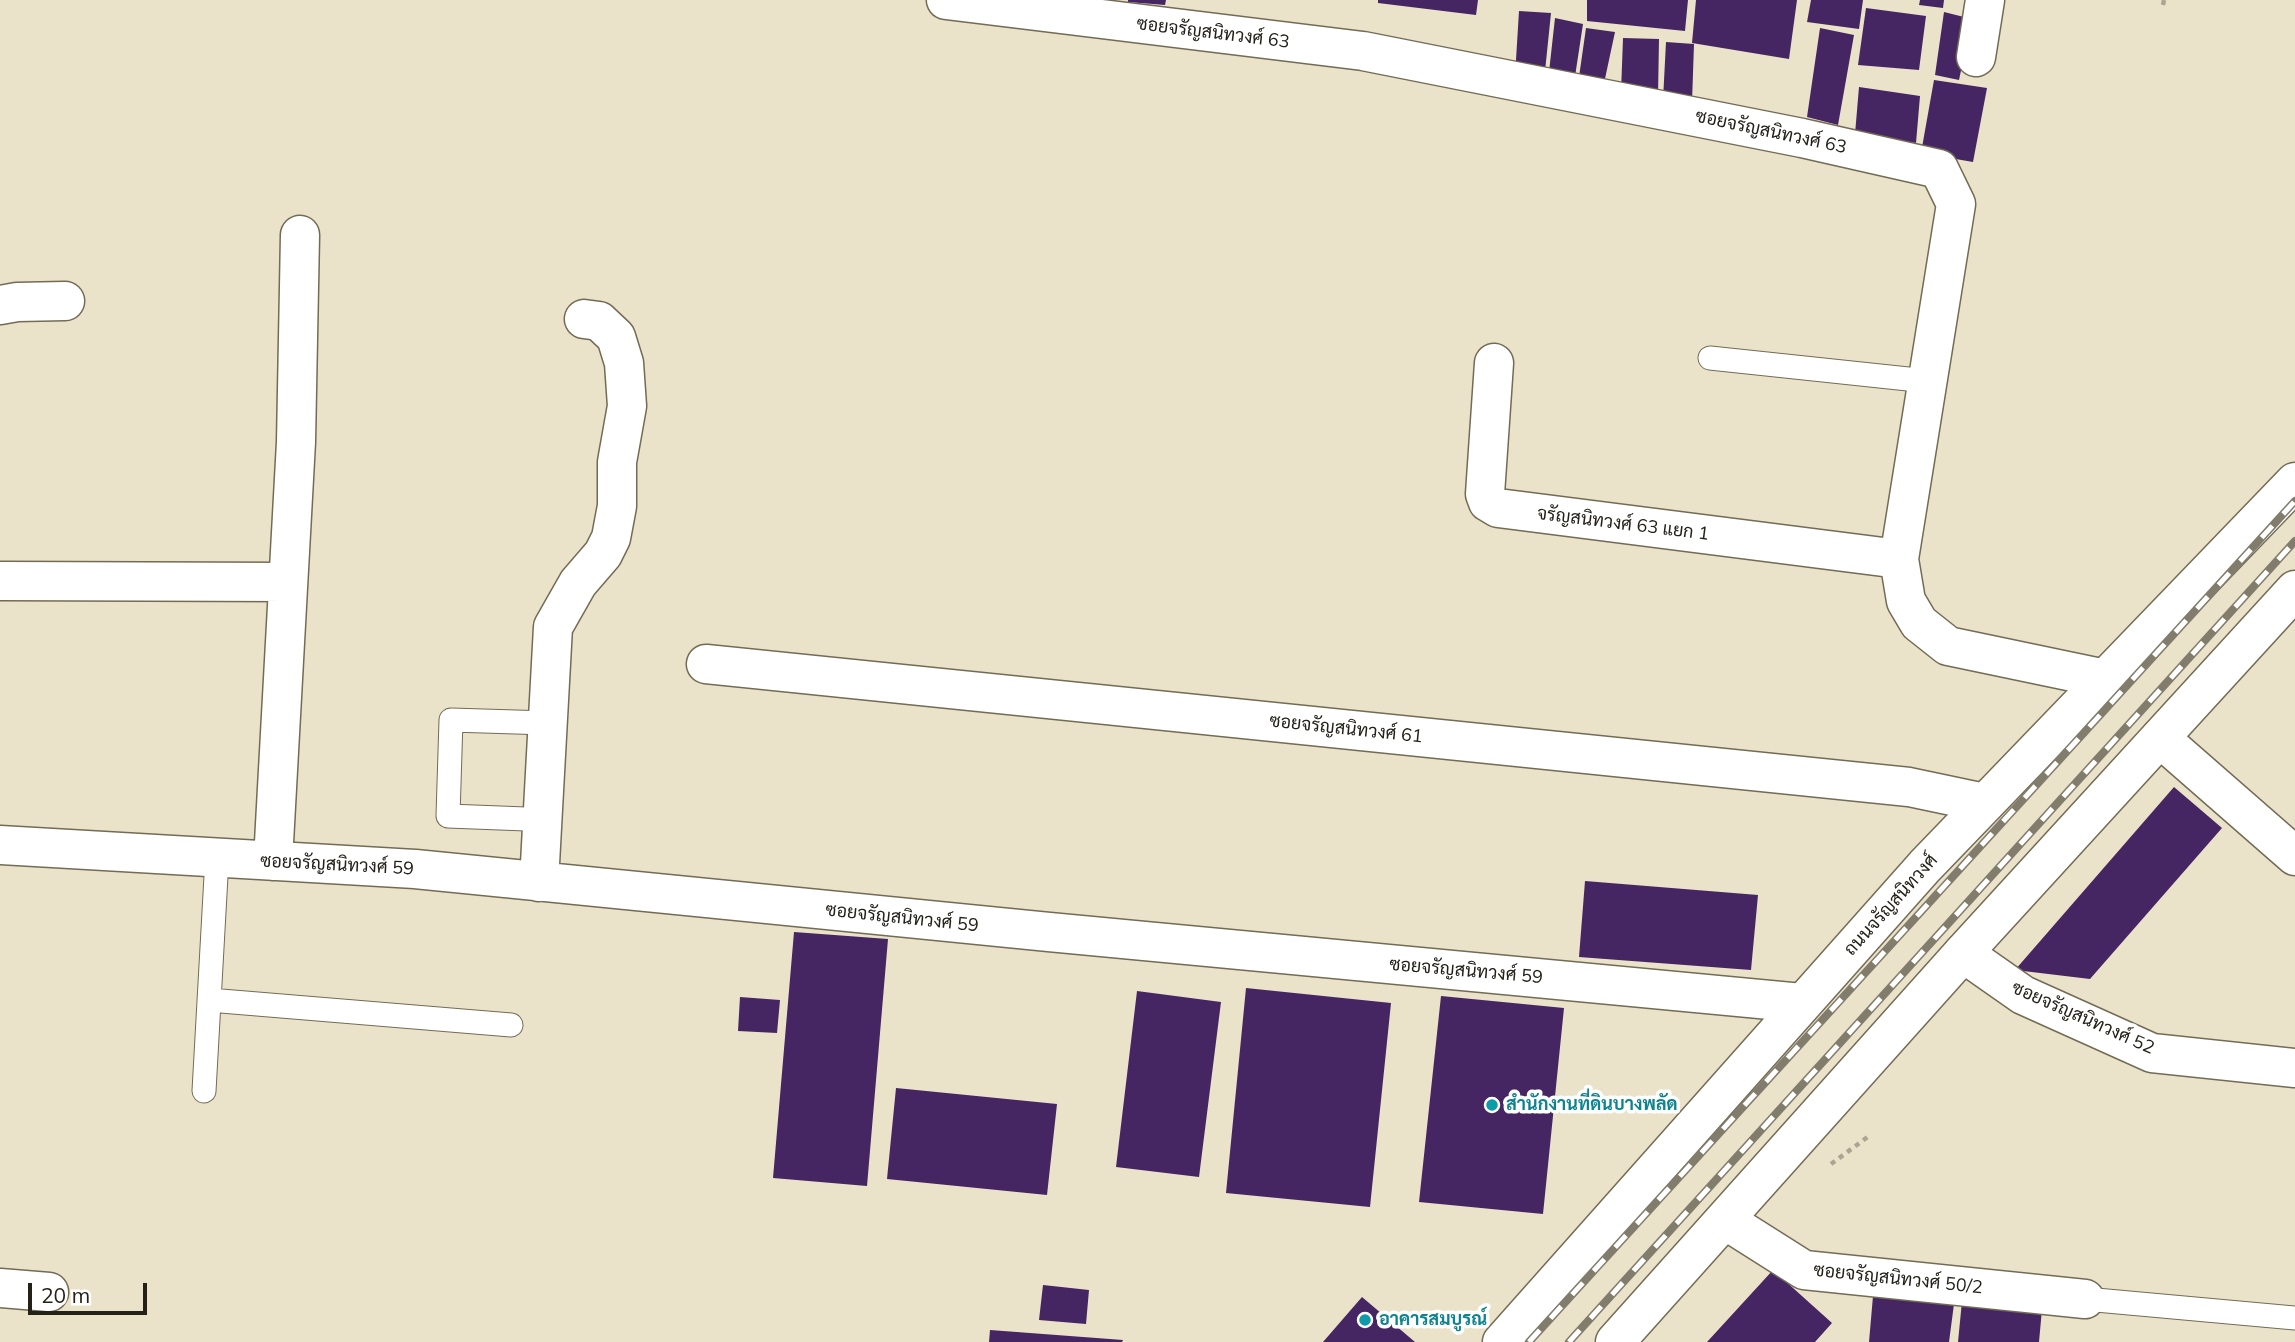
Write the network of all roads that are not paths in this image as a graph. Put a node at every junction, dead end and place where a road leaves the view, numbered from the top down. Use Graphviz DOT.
graph roads {
  1 [pos="946,0"];
  2 [pos="1985,0"];
  3 [pos="1976,57"];
  4 [pos="300,235"];
  5 [pos="65,301"];
  6 [pos="0,305"];
  7 [pos="584,318"];
  8 [pos="1710,358"];
  9 [pos="1494,363"];
  10 [pos="1927,381"];
  11 [pos="2295,482"];
  12 [pos="1899,559"];
  13 [pos="0,581"];
  14 [pos="288,582"];
  15 [pos="2295,590"];
  16 [pos="706,664"];
  17 [pos="2106,679"];
  18 [pos="548,723"];
  19 [pos="2160,738"];
  20 [pos="1985,803"];
  21 [pos="526,819"];
  22 [pos="0,845"];
  23 [pos="2295,856"];
  24 [pos="217,858"];
  25 [pos="273,861"];
  26 [pos="539,882"];
  27 [pos="1963,953"];
  28 [pos="209,1000"];
  29 [pos="1802,1003"];
  30 [pos="511,1024"];
  31 [pos="2295,1068"];
  32 [pos="204,1091"];
  33 [pos="1725,1220"];
  34 [pos="0,1288"];
  35 [pos="50,1292"];
  36 [pos="2085,1299"];
  37 [pos="2295,1318"];
  38 [pos="1502,1342"];
  39 [pos="1615,1342"];
  1 -- 10 [label="street, ซอยจรัญสนิทวงศ์ 63"];
  2 -- 3 [label="street"];
  4 -- 14 [label="street"];
  5 -- 6 [label="street"];
  7 -- 18 [label="street"];
  8 -- 10 [label="lane"];
  9 -- 12 [label="street, จรัญสนิทวงศ์ 63 แยก 1"];
  10 -- 12 [label="street, ซอยจรัญสนิทวงศ์ 63"];
  11 -- 17 [label="street, ถนนจรัญสนิทวงศ์"];
  12 -- 17 [label="street, ซอยจรัญสนิทวงศ์ 63"];
  13 -- 14 [label="street"];
  14 -- 25 [label="street"];
  15 -- 19 [label="street"];
  16 -- 20 [label="street, ซอยจรัญสนิทวงศ์ 61"];
  17 -- 20 [label="street, ถนนจรัญสนิทวงศ์"];
  18 -- 21 [label="lane"];
  18 -- 26 [label="street"];
  19 -- 23 [label="street"];
  19 -- 27 [label="street"];
  20 -- 29 [label="street, ถนนจรัญสนิทวงศ์"];
  22 -- 24 [label="street, ซอยจรัญสนิทวงศ์ 59"];
  24 -- 25 [label="street, ซอยจรัญสนิทวงศ์ 59"];
  24 -- 28 [label="lane"];
  25 -- 26 [label="street, ซอยจรัญสนิทวงศ์ 59"];
  26 -- 29 [label="street, ซอยจรัญสนิทวงศ์ 59"];
  27 -- 31 [label="street, ซอยจรัญสนิทวงศ์ 52"];
  27 -- 33 [label="street"];
  28 -- 30 [label="lane"];
  28 -- 32 [label="lane"];
  29 -- 38 [label="street, ถนนจรัญสนิทวงศ์"];
  33 -- 36 [label="street, ซอยจรัญสนิทวงศ์ 50/2"];
  33 -- 39 [label="street"];
  34 -- 35 [label="street"];
  36 -- 37 [label="lane"];
}
